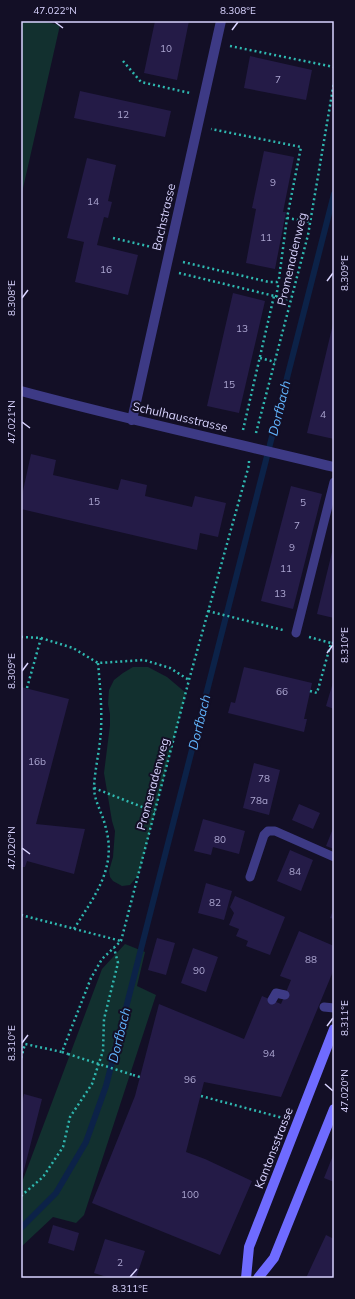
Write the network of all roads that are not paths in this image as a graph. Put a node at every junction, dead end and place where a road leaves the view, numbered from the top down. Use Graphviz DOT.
graph roads {
  1 [pos="221,21"];
  2 [pos="21,391"];
  3 [pos="132,420"];
  4 [pos="334,467"];
  5 [pos="334,482"];
  6 [pos="296,633"];
  7 [pos="334,857"];
  8 [pos="250,877"];
  9 [pos="285,995"];
  10 [pos="272,1000"];
  11 [pos="324,1007"];
  12 [pos="334,1008"];
  13 [pos="334,1029"];
  14 [pos="334,1109"];
  15 [pos="246,1278"];
  16 [pos="258,1278"];
  1 -- 3 [label="street, Bachstrasse"];
  2 -- 3 [label="street, Schulhausstrasse"];
  3 -- 4 [label="street, Schulhausstrasse"];
  5 -- 6 [label="lane"];
  7 -- 8 [label="lane"];
  9 -- 10 [label="lane"];
  11 -- 12 [label="lane"];
  13 -- 15 [label="main road, Kantonsstrasse"];
  14 -- 16 [label="main road"];
}
